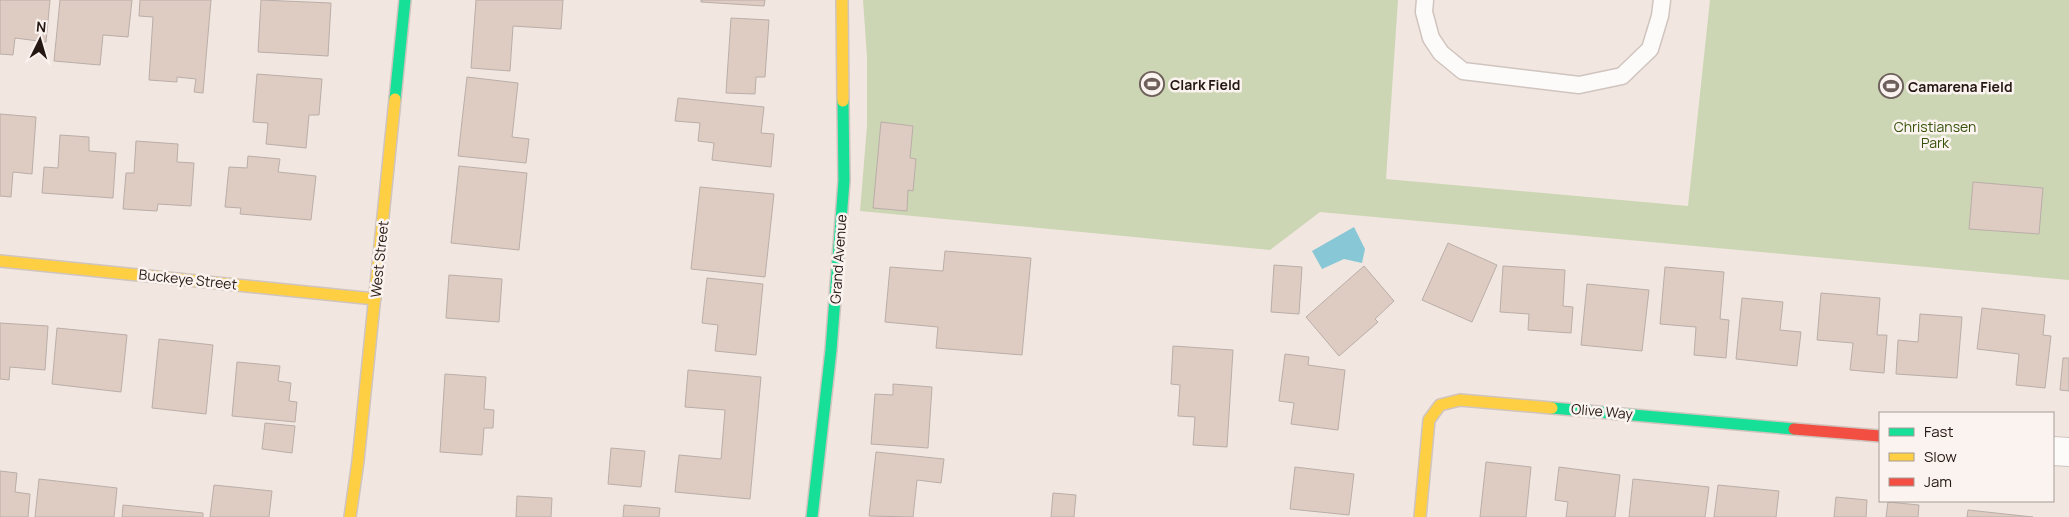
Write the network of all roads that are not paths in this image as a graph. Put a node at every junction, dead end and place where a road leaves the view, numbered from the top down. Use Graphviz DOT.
graph roads {
  1 [pos="405,0"];
  2 [pos="842,0"];
  3 [pos="1425,0"];
  4 [pos="1662,0"];
  5 [pos="0,261"];
  6 [pos="375,299"];
  7 [pos="1879,436"];
  8 [pos="2054,451"];
  9 [pos="2069,452"];
  10 [pos="350,517"];
  11 [pos="812,517"];
  12 [pos="1420,517"];
  1 -- 6 [label="street, West Street"];
  2 -- 11 [label="street, Grand Avenue"];
  3 -- 4 [label="lane"];
  5 -- 6 [label="street, Buckeye Street"];
  6 -- 10 [label="street, West Street"];
  7 -- 12 [label="street, Olive Way"];
  8 -- 9 [label="street"];
}
